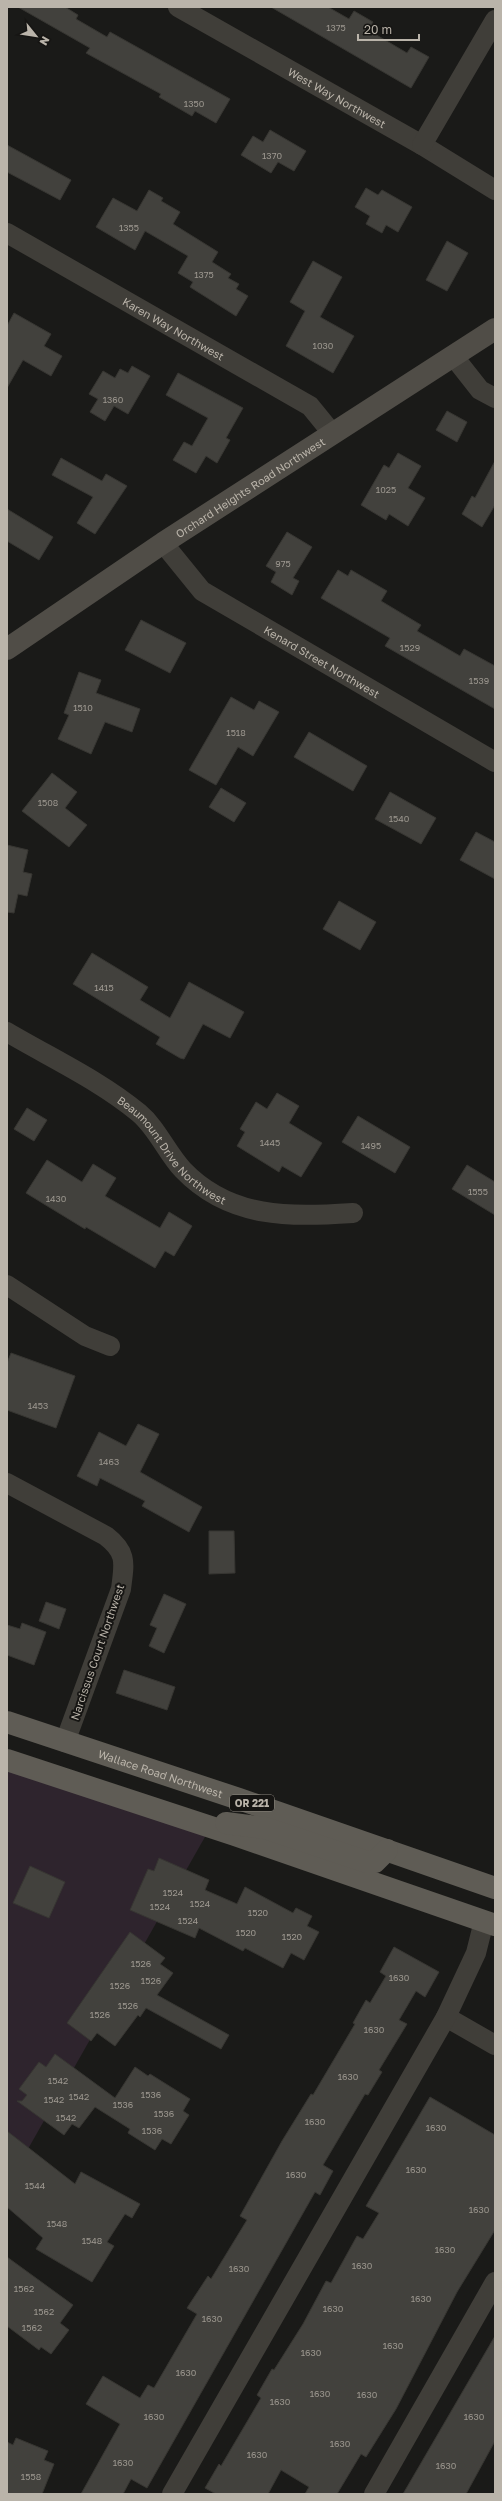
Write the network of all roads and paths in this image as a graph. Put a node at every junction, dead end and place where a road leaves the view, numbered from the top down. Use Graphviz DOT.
graph roads {
  1 [pos="188,10"];
  2 [pos="495,20"];
  3 [pos="422,146"];
  4 [pos="495,190"];
  5 [pos="7,234"];
  6 [pos="495,329"];
  7 [pos="454,357"];
  8 [pos="495,398"];
  9 [pos="332,434"];
  10 [pos="163,543"];
  11 [pos="7,649"];
  12 [pos="495,762"];
  13 [pos="7,1032"];
  14 [pos="353,1213"];
  15 [pos="7,1285"];
  16 [pos="110,1346"];
  17 [pos="7,1483"];
  18 [pos="7,1722"];
  19 [pos="65,1742"];
  20 [pos="7,1760"];
  21 [pos="197,1823"];
  22 [pos="387,1850"];
  23 [pos="495,1888"];
  24 [pos="490,1923"];
  25 [pos="446,2017"];
  26 [pos="495,2045"];
  27 [pos="495,2282"];
  28 [pos="172,2494"];
  29 [pos="374,2494"];
  1 -- 3 [label="street, West Way Northwest"];
  2 -- 3 [label="street"];
  3 -- 4 [label="street, West Way Northwest"];
  5 -- 9 [label="street, Karen Way Northwest"];
  6 -- 7 [label="main road, Orchard Heights Road Northwest"];
  7 -- 8 [label="street"];
  7 -- 9 [label="main road, Orchard Heights Road Northwest"];
  9 -- 10 [label="main road, Orchard Heights Road Northwest"];
  10 -- 11 [label="main road, Orchard Heights Road Northwest"];
  10 -- 12 [label="street, Kenard Street Northwest"];
  13 -- 14 [label="street, Beaumount Drive Northwest"];
  15 -- 16 [label="street"];
  17 -- 19 [label="street, Narcissus Court Northwest"];
  18 -- 19 [label="main road, Wallace Road Northwest / OR 221"];
  19 -- 22 [label="main road, Wallace Road Northwest / OR 221"];
  20 -- 21 [label="main road"];
  21 -- 22 [label="main road"];
  21 -- 24 [label="main road"];
  22 -- 23 [label="main road, Wallace Road Northwest / OR 221"];
  24 -- 25 [label="street"];
  25 -- 26 [label="street"];
  25 -- 28 [label="street"];
  27 -- 29 [label="street"];
}
